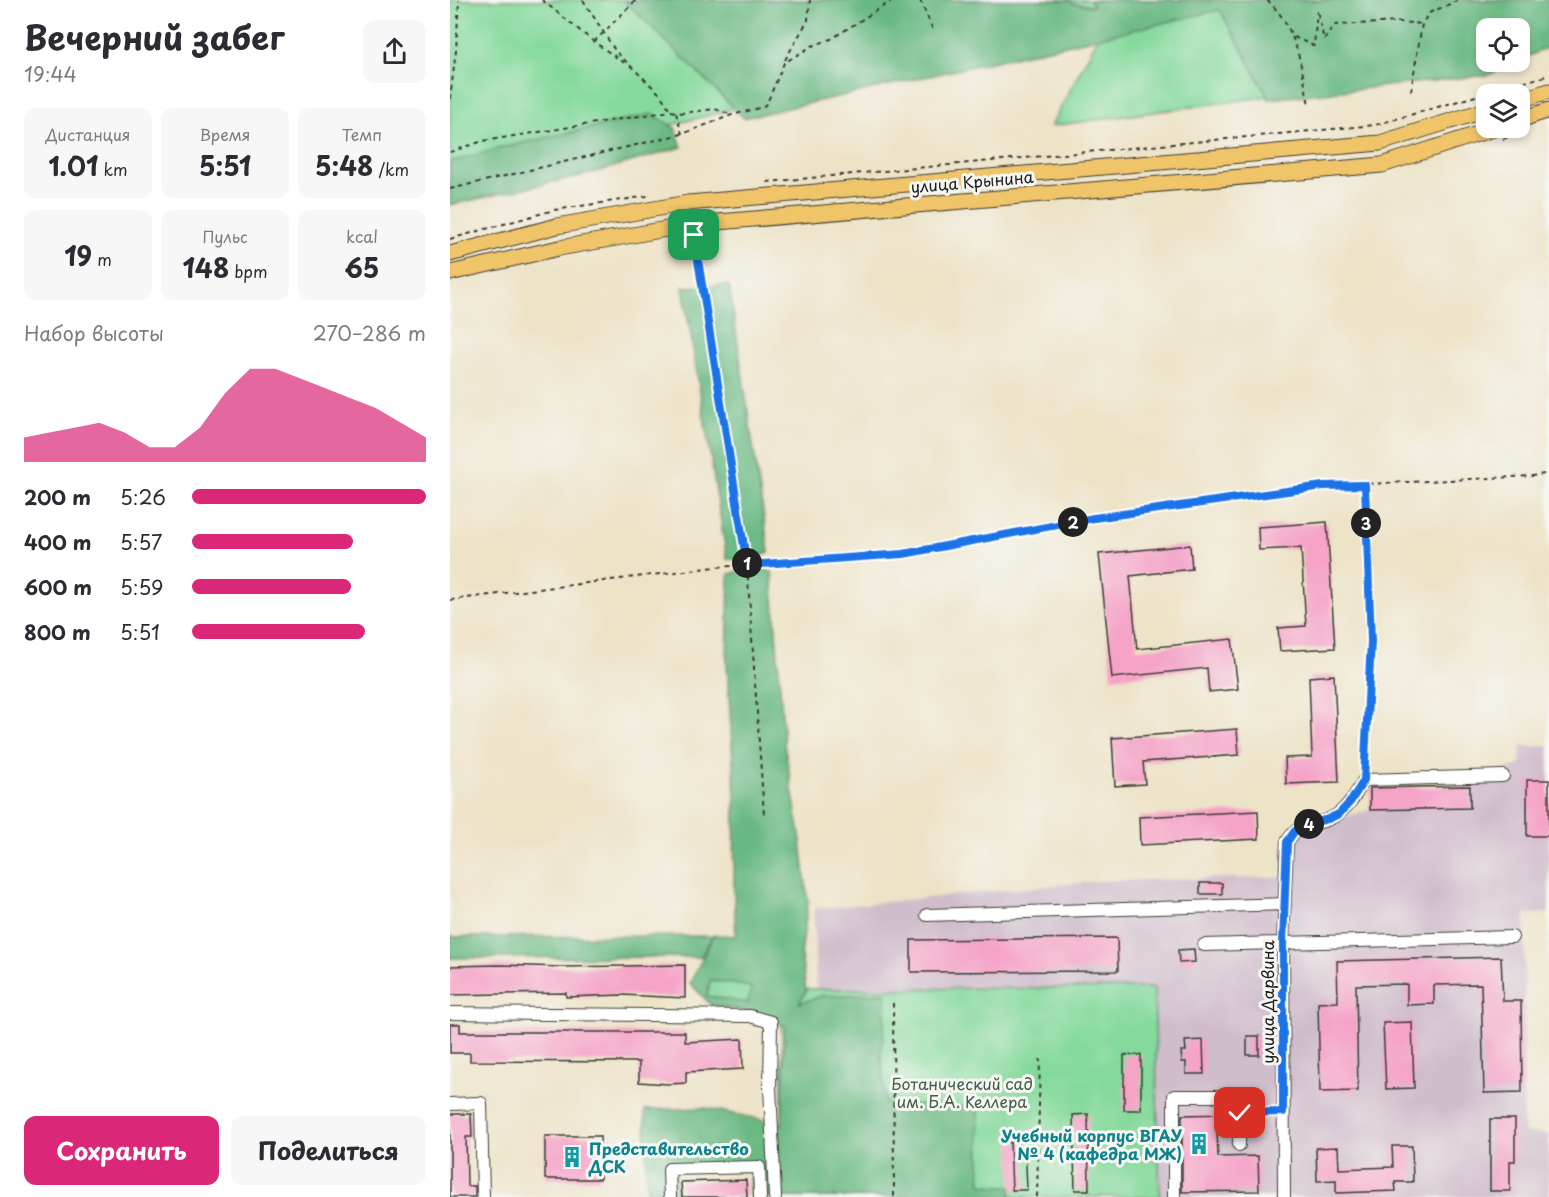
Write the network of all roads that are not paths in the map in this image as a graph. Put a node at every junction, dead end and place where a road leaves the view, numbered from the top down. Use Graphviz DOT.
graph roads {
  1 [pos="1549,91"];
  2 [pos="1530,97"];
  3 [pos="1549,110"];
  4 [pos="1476,114"];
  5 [pos="1530,117"];
  6 [pos="1476,134"];
  7 [pos="450,254"];
  8 [pos="450,273"];
  9 [pos="1503,776"];
  10 [pos="1285,903"];
  11 [pos="927,915"];
  12 [pos="1512,937"];
  13 [pos="1283,943"];
  14 [pos="1204,945"];
  15 [pos="450,1013"];
  16 [pos="450,1104"];
  17 [pos="1239,1145"];
  18 [pos="483,1197"];
  19 [pos="670,1197"];
  20 [pos="760,1197"];
  21 [pos="775,1197"];
  22 [pos="1174,1197"];
  23 [pos="1284,1197"];
  1 -- 2 [label="main road"];
  3 -- 5 [label="main road"];
  4 -- 7 [label="main road, улица Крынина"];
  6 -- 8 [label="main road, улица Крынина"];
  9 -- 10 [label="street, улица Дарвина"];
  10 -- 11 [label="street"];
  10 -- 13 [label="street, улица Дарвина"];
  12 -- 13 [label="street"];
  13 -- 14 [label="street"];
  13 -- 23 [label="street, улица Дарвина"];
  15 -- 21 [label="street"];
  16 -- 18 [label="street"];
  17 -- 22 [label="street"];
  19 -- 20 [label="street"];
}
